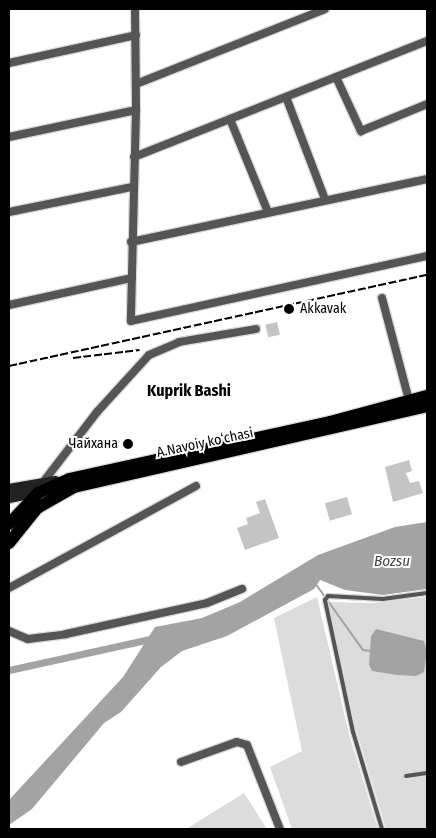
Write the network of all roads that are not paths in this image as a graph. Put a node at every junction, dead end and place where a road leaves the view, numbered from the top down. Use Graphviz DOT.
graph roads {
  1 [pos="135,9"];
  2 [pos="325,9"];
  3 [pos="136,35"];
  4 [pos="427,41"];
  5 [pos="9,63"];
  6 [pos="336,77"];
  7 [pos="136,84"];
  8 [pos="286,97"];
  9 [pos="427,104"];
  10 [pos="136,110"];
  11 [pos="230,119"];
  12 [pos="9,136"];
  13 [pos="134,157"];
  14 [pos="427,179"];
  15 [pos="132,187"];
  16 [pos="325,199"];
  17 [pos="9,212"];
  18 [pos="268,212"];
  19 [pos="132,242"];
  20 [pos="427,256"];
  21 [pos="132,278"];
  22 [pos="382,298"];
  23 [pos="9,305"];
  24 [pos="256,329"];
  25 [pos="420,403"];
  26 [pos="196,486"];
  27 [pos="9,489"];
  28 [pos="42,492"];
  29 [pos="9,498"];
  30 [pos="9,524"];
  31 [pos="9,543"];
  32 [pos="9,588"];
  33 [pos="242,589"];
  34 [pos="427,593"];
  35 [pos="9,631"];
  36 [pos="181,762"];
  37 [pos="427,773"];
  38 [pos="406,776"];
  39 [pos="280,829"];
  40 [pos="382,829"];
  1 -- 3 [label="street"];
  2 -- 7 [label="street"];
  3 -- 5 [label="street"];
  3 -- 7 [label="street"];
  4 -- 6 [label="street"];
  6 -- 8 [label="street"];
  6 -- 9 [label="street"];
  7 -- 10 [label="street"];
  8 -- 11 [label="street"];
  8 -- 16 [label="street"];
  10 -- 12 [label="street"];
  10 -- 13 [label="street"];
  11 -- 13 [label="street"];
  11 -- 18 [label="street"];
  13 -- 15 [label="street"];
  14 -- 16 [label="street"];
  15 -- 17 [label="street"];
  15 -- 19 [label="street"];
  16 -- 18 [label="street"];
  18 -- 19 [label="street"];
  19 -- 21 [label="street"];
  20 -- 21 [label="street"];
  21 -- 23 [label="street"];
  22 -- 25 [label="street"];
  24 -- 28 [label="street"];
  25 -- 28 [label="main road"];
  26 -- 32 [label="street"];
  27 -- 28 [label="street"];
  28 -- 29 [label="street"];
  28 -- 30 [label="main road"];
  28 -- 31 [label="main road"];
  33 -- 35 [label="street"];
  34 -- 40 [label="lane"];
  36 -- 39 [label="street"];
  37 -- 38 [label="lane"];
}
